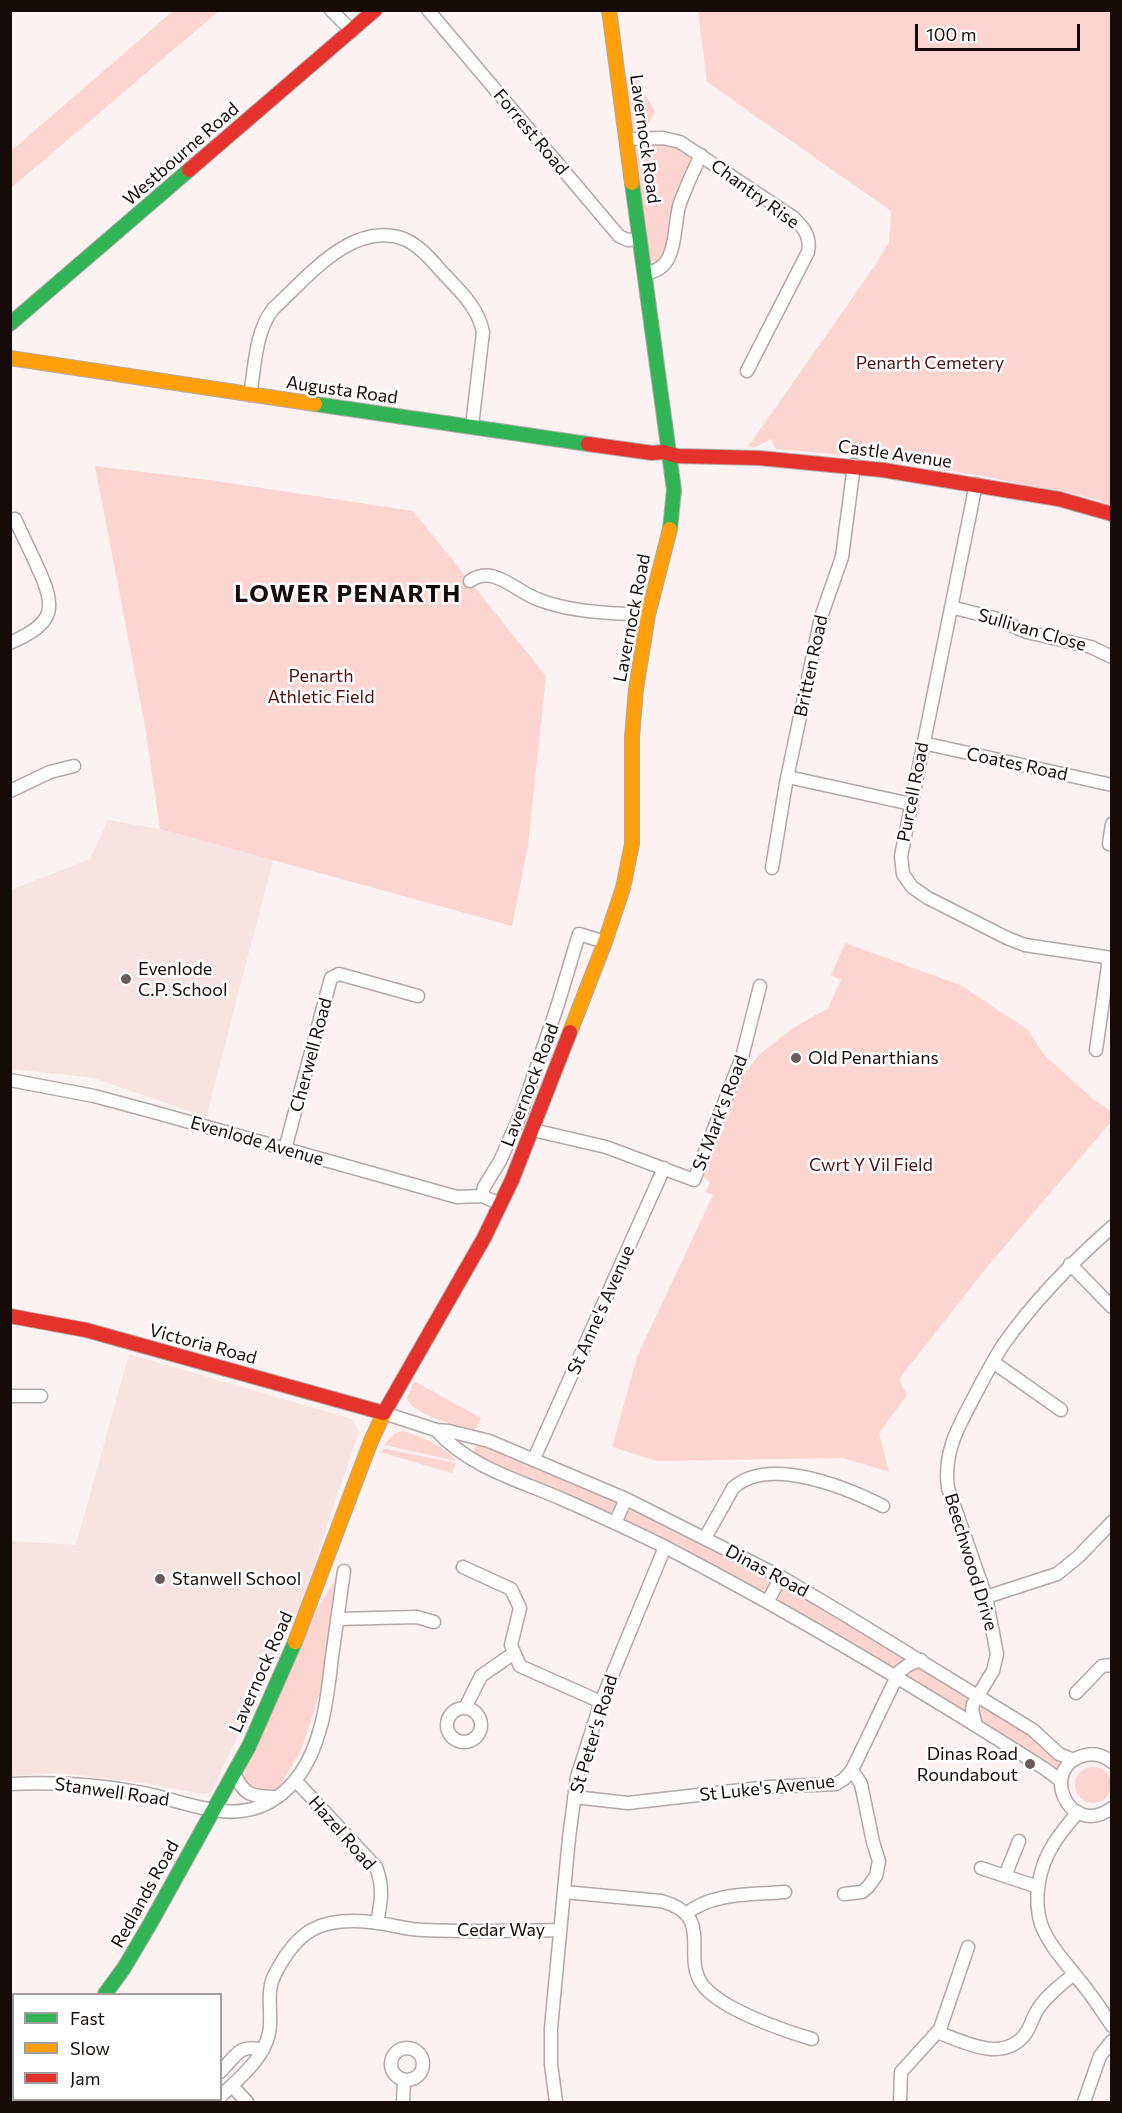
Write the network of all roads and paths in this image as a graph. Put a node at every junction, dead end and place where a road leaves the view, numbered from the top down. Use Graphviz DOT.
graph roads {
  1 [pos="331,10"];
  2 [pos="375,10"];
  3 [pos="428,10"];
  4 [pos="609,10"];
  5 [pos="352,31"];
  6 [pos="627,140"];
  7 [pos="701,155"];
  8 [pos="640,239"];
  9 [pos="645,273"];
  10 [pos="10,324"];
  11 [pos="10,358"];
  12 [pos="747,370"];
  13 [pos="250,395"];
  14 [pos="472,426"];
  15 [pos="670,454"];
  16 [pos="854,465"];
  17 [pos="976,484"];
  18 [pos="1112,514"];
  19 [pos="15,519"];
  20 [pos="470,581"];
  21 [pos="951,608"];
  22 [pos="648,615"];
  23 [pos="10,643"];
  24 [pos="1112,657"];
  25 [pos="923,743"];
  26 [pos="74,766"];
  27 [pos="788,777"];
  28 [pos="1112,785"];
  29 [pos="10,791"];
  30 [pos="911,804"];
  31 [pos="1112,824"];
  32 [pos="1109,844"];
  33 [pos="772,868"];
  34 [pos="605,942"];
  35 [pos="1110,958"];
  36 [pos="760,986"];
  37 [pos="418,996"];
  38 [pos="1096,1050"];
  39 [pos="10,1080"];
  40 [pos="533,1130"];
  41 [pos="285,1149"];
  42 [pos="664,1168"];
  43 [pos="482,1196"];
  44 [pos="500,1204"];
  45 [pos="1112,1227"];
  46 [pos="1070,1264"];
  47 [pos="1112,1307"];
  48 [pos="10,1316"];
  49 [pos="993,1362"];
  50 [pos="10,1396"];
  51 [pos="41,1396"];
  52 [pos="1061,1410"];
  53 [pos="384,1413"];
  54 [pos="436,1430"];
  55 [pos="473,1436"];
  56 [pos="537,1452"];
  57 [pos="466,1456"];
  58 [pos="626,1499"];
  59 [pos="883,1506"];
  60 [pos="1112,1521"];
  61 [pos="615,1523"];
  62 [pos="705,1538"];
  63 [pos="665,1547"];
  64 [pos="463,1567"];
  65 [pos="344,1571"];
  66 [pos="781,1577"];
  67 [pos="986,1597"];
  68 [pos="768,1601"];
  69 [pos="337,1619"];
  70 [pos="434,1622"];
  71 [pos="514,1653"];
  72 [pos="921,1660"];
  73 [pos="1112,1665"];
  74 [pos="898,1676"];
  75 [pos="1076,1693"];
  76 [pos="979,1696"];
  77 [pos="601,1702"];
  78 [pos="465,1708"];
  79 [pos="976,1725"];
  80 [pos="1111,1759"];
  81 [pos="1074,1760"];
  82 [pos="852,1770"];
  83 [pos="234,1772"];
  84 [pos="1061,1781"];
  85 [pos="296,1782"];
  86 [pos="10,1784"];
  87 [pos="280,1797"];
  88 [pos="574,1797"];
  89 [pos="1112,1808"];
  90 [pos="213,1810"];
  91 [pos="1078,1812"];
  92 [pos="1019,1841"];
  93 [pos="981,1868"];
  94 [pos="1005,1876"];
  95 [pos="1038,1887"];
  96 [pos="564,1892"];
  97 [pos="784,1892"];
  98 [pos="844,1894"];
  99 [pos="686,1914"];
  100 [pos="377,1923"];
  101 [pos="560,1930"];
  102 [pos="968,1947"];
  103 [pos="1074,1974"];
  104 [pos="106,1993"];
  105 [pos="1112,2026"];
  106 [pos="937,2032"];
  107 [pos="812,2039"];
  108 [pos="1112,2041"];
  109 [pos="263,2050"];
  110 [pos="222,2070"];
  111 [pos="404,2080"];
  112 [pos="232,2086"];
  113 [pos="222,2096"];
  114 [pos="247,2103"];
  115 [pos="403,2103"];
  116 [pos="555,2103"];
  117 [pos="900,2103"];
  118 [pos="1084,2103"];
  1 -- 5 [label="street"];
  2 -- 5 [label="main road, Westbourne Road"];
  3 -- 8 [label="street, Forrest Road"];
  4 -- 6 [label="main road, Lavernock Road"];
  5 -- 10 [label="main road, Westbourne Road"];
  6 -- 7 [label="street, Chantry Rise"];
  6 -- 8 [label="main road, Lavernock Road"];
  7 -- 9 [label="street"];
  7 -- 12 [label="street, Chantry Rise"];
  8 -- 9 [label="main road, Lavernock Road"];
  9 -- 15 [label="main road, Lavernock Road"];
  11 -- 13 [label="main road, Augusta Road"];
  13 -- 14 [label="main road, Augusta Road"];
  13 -- 14 [label="street"];
  14 -- 15 [label="main road, Augusta Road"];
  15 -- 16 [label="main road, Castle Avenue"];
  15 -- 22 [label="main road, Lavernock Road"];
  16 -- 17 [label="main road, Castle Avenue"];
  16 -- 27 [label="street, Britten Road"];
  17 -- 18 [label="main road, Castle Avenue"];
  17 -- 21 [label="street, Purcell Road"];
  19 -- 23 [label="street"];
  20 -- 22 [label="street"];
  21 -- 24 [label="street, Sullivan Close"];
  21 -- 25 [label="street, Purcell Road"];
  22 -- 34 [label="main road, Lavernock Road"];
  25 -- 28 [label="street, Coates Road"];
  25 -- 30 [label="street, Purcell Road"];
  26 -- 29 [label="street"];
  27 -- 30 [label="street"];
  27 -- 33 [label="street, Britten Road"];
  30 -- 35 [label="street, Purcell Road"];
  31 -- 32 [label="street"];
  34 -- 40 [label="main road, Lavernock Road"];
  34 -- 43 [label="street"];
  35 -- 38 [label="street"];
  36 -- 42 [label="street, St Mark's Road"];
  37 -- 41 [label="street, Cherwell Road"];
  39 -- 41 [label="street, Evenlode Avenue"];
  40 -- 42 [label="street, St Mark's Road"];
  40 -- 44 [label="main road, Lavernock Road"];
  41 -- 43 [label="street, Evenlode Avenue"];
  42 -- 56 [label="street, St Anne's Avenue"];
  43 -- 44 [label="street, Evenlode Avenue"];
  44 -- 53 [label="main road, Lavernock Road"];
  45 -- 46 [label="street, Beechwood Drive"];
  46 -- 47 [label="street"];
  46 -- 49 [label="street, Beechwood Drive"];
  48 -- 53 [label="main road, Victoria Road"];
  49 -- 52 [label="street"];
  49 -- 67 [label="street, Beechwood Drive"];
  50 -- 51 [label="street"];
  53 -- 54 [label="street, Dinas Road"];
  53 -- 83 [label="main road, Lavernock Road"];
  54 -- 55 [label="street, Dinas Road"];
  54 -- 57 [label="street, Dinas Road"];
  55 -- 57 [label="street"];
  55 -- 58 [label="street, Dinas Road"];
  57 -- 61 [label="street, Dinas Road"];
  58 -- 61 [label="street"];
  58 -- 62 [label="street, Dinas Road"];
  59 -- 62 [label="street"];
  60 -- 67 [label="street"];
  61 -- 63 [label="street, Dinas Road"];
  62 -- 66 [label="street, Dinas Road"];
  63 -- 68 [label="street, Dinas Road"];
  63 -- 77 [label="street, St Peter's Road"];
  64 -- 71 [label="street"];
  65 -- 69 [label="street"];
  66 -- 68 [label="street"];
  66 -- 72 [label="street, Dinas Road"];
  67 -- 76 [label="street, Beechwood Drive"];
  68 -- 74 [label="street, Dinas Road"];
  69 -- 70 [label="street"];
  69 -- 85 [label="street"];
  71 -- 77 [label="street"];
  71 -- 78 [label="street"];
  72 -- 74 [label="street"];
  72 -- 76 [label="street, Dinas Road"];
  73 -- 75 [label="street"];
  74 -- 79 [label="street, Dinas Road"];
  74 -- 82 [label="street, St Luke's Avenue"];
  76 -- 79 [label="street"];
  76 -- 81 [label="street, Dinas Road"];
  77 -- 88 [label="street, St Peter's Road"];
  79 -- 84 [label="street, Dinas Road"];
  80 -- 81 [label="street"];
  81 -- 84 [label="street"];
  82 -- 88 [label="street, St Luke's Avenue"];
  82 -- 98 [label="street"];
  83 -- 87 [label="street"];
  83 -- 90 [label="main road, Lavernock Road"];
  84 -- 91 [label="street"];
  85 -- 87 [label="street"];
  85 -- 100 [label="street, Hazel Road"];
  86 -- 90 [label="street, Stanwell Road"];
  87 -- 90 [label="street"];
  88 -- 96 [label="street, St Peter's Road"];
  89 -- 91 [label="street"];
  90 -- 104 [label="main road, Redlands Road"];
  91 -- 95 [label="street"];
  92 -- 94 [label="street"];
  93 -- 94 [label="street"];
  94 -- 95 [label="street"];
  95 -- 103 [label="street"];
  96 -- 99 [label="street"];
  96 -- 101 [label="street, St Peter's Road"];
  97 -- 99 [label="street"];
  99 -- 107 [label="street"];
  100 -- 101 [label="street, Cedar Way"];
  100 -- 109 [label="street, Cedar Way"];
  101 -- 116 [label="street, Cedar Way"];
  102 -- 106 [label="street"];
  103 -- 105 [label="street"];
  103 -- 106 [label="street"];
  106 -- 117 [label="street"];
  108 -- 118 [label="street"];
  109 -- 110 [label="street"];
  109 -- 112 [label="street"];
  111 -- 115 [label="street"];
  112 -- 113 [label="street"];
  112 -- 114 [label="street"];
}
